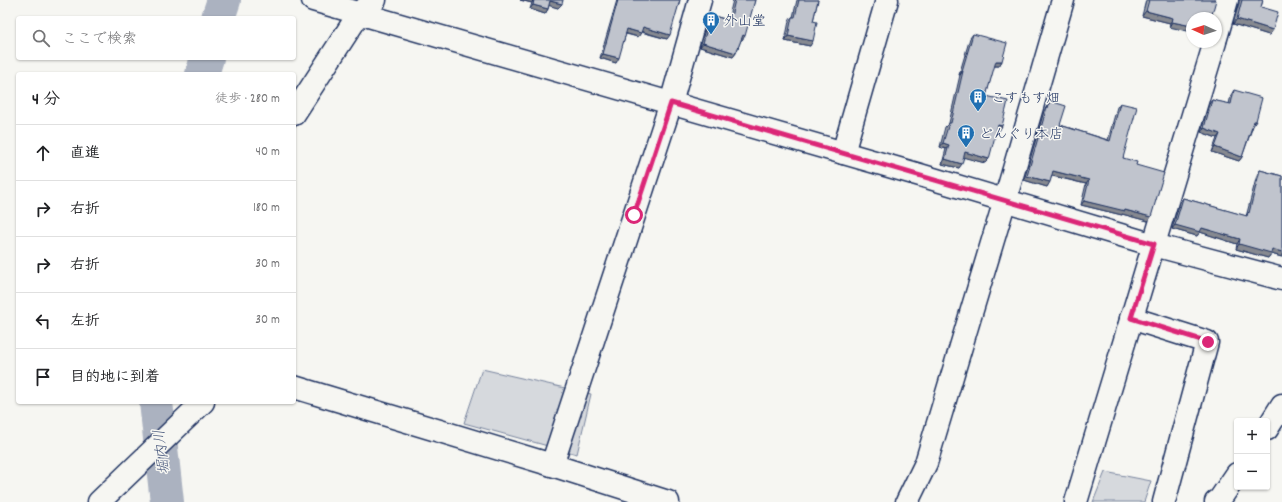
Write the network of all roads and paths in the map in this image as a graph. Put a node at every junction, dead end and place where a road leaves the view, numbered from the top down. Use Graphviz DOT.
graph roads {
  1 [pos="313,0"];
  2 [pos="700,0"];
  3 [pos="887,0"];
  4 [pos="1063,0"];
  5 [pos="1228,0"];
  6 [pos="367,7"];
  7 [pos="1222,19"];
  8 [pos="1213,48"];
  9 [pos="671,103"];
  10 [pos="296,111"];
  11 [pos="843,153"];
  12 [pos="1005,200"];
  13 [pos="1154,244"];
  14 [pos="1282,279"];
  15 [pos="1131,318"];
  16 [pos="296,389"];
  17 [pos="201,404"];
  18 [pos="1282,405"];
  19 [pos="1270,424"];
  20 [pos="552,465"];
  21 [pos="1234,478"];
  22 [pos="99,502"];
  23 [pos="668,502"];
  24 [pos="907,502"];
  25 [pos="1076,502"];
  26 [pos="1164,502"];
  27 [pos="1216,502"];
  1 -- 6 [label="street"];
  2 -- 9 [label="street"];
  3 -- 11 [label="street"];
  4 -- 12 [label="street"];
  5 -- 7 [label="street"];
  6 -- 9 [label="street"];
  6 -- 10 [label="street"];
  8 -- 13 [label="street"];
  9 -- 11 [label="street"];
  9 -- 20 [label="street"];
  11 -- 12 [label="street"];
  12 -- 13 [label="street"];
  12 -- 24 [label="street"];
  13 -- 14 [label="street"];
  13 -- 15 [label="street"];
  15 -- 25 [label="street"];
  15 -- 26 [label="street"];
  16 -- 20 [label="street"];
  17 -- 22 [label="street"];
  18 -- 19 [label="street"];
  20 -- 23 [label="street"];
  21 -- 27 [label="street"];
}
